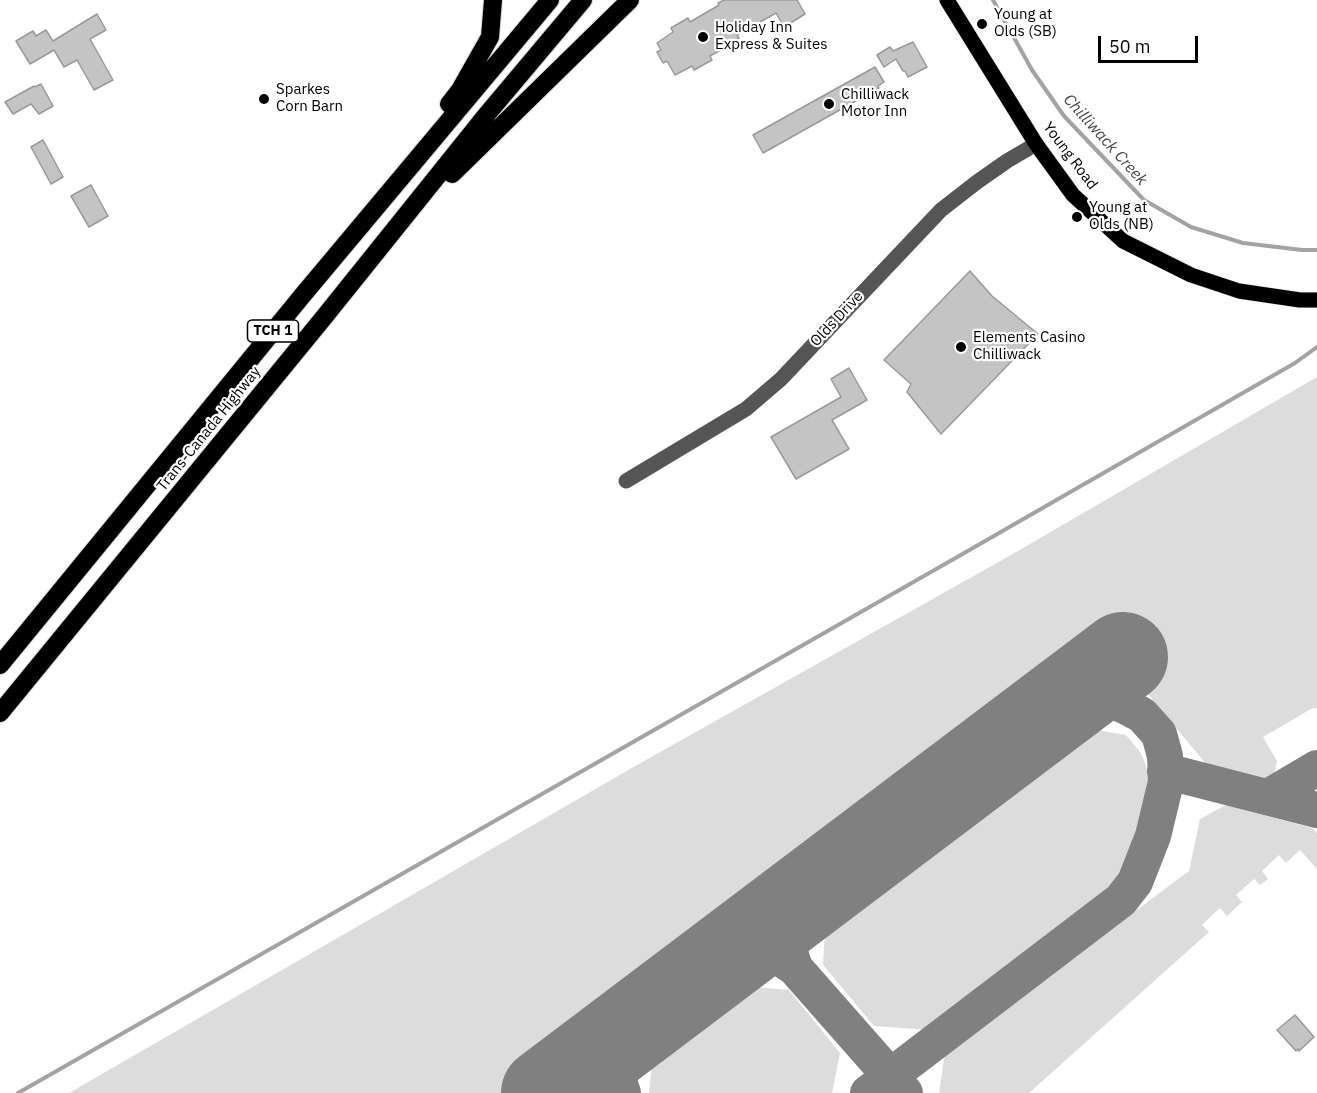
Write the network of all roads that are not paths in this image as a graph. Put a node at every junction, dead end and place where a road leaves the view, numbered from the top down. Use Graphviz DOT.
graph roads {
  1 [pos="493,0"];
  2 [pos="550,0"];
  3 [pos="583,0"];
  4 [pos="630,0"];
  5 [pos="947,0"];
  6 [pos="1036,144"];
  7 [pos="302,296"];
  8 [pos="1317,300"];
  9 [pos="325,316"];
  10 [pos="626,482"];
  11 [pos="0,665"];
  12 [pos="0,713"];
  1 -- 7 [label="highway"];
  2 -- 7 [label="highway, Trans-Canada Highway / TCH 1"];
  3 -- 9 [label="highway, Trans-Canada Highway / TCH 1"];
  4 -- 9 [label="highway"];
  5 -- 6 [label="main road, Young Road"];
  6 -- 8 [label="main road, Young Road"];
  6 -- 10 [label="street, Olds Drive"];
  7 -- 11 [label="highway, Trans-Canada Highway / TCH 1"];
  9 -- 12 [label="highway, Trans-Canada Highway / TCH 1"];
}
